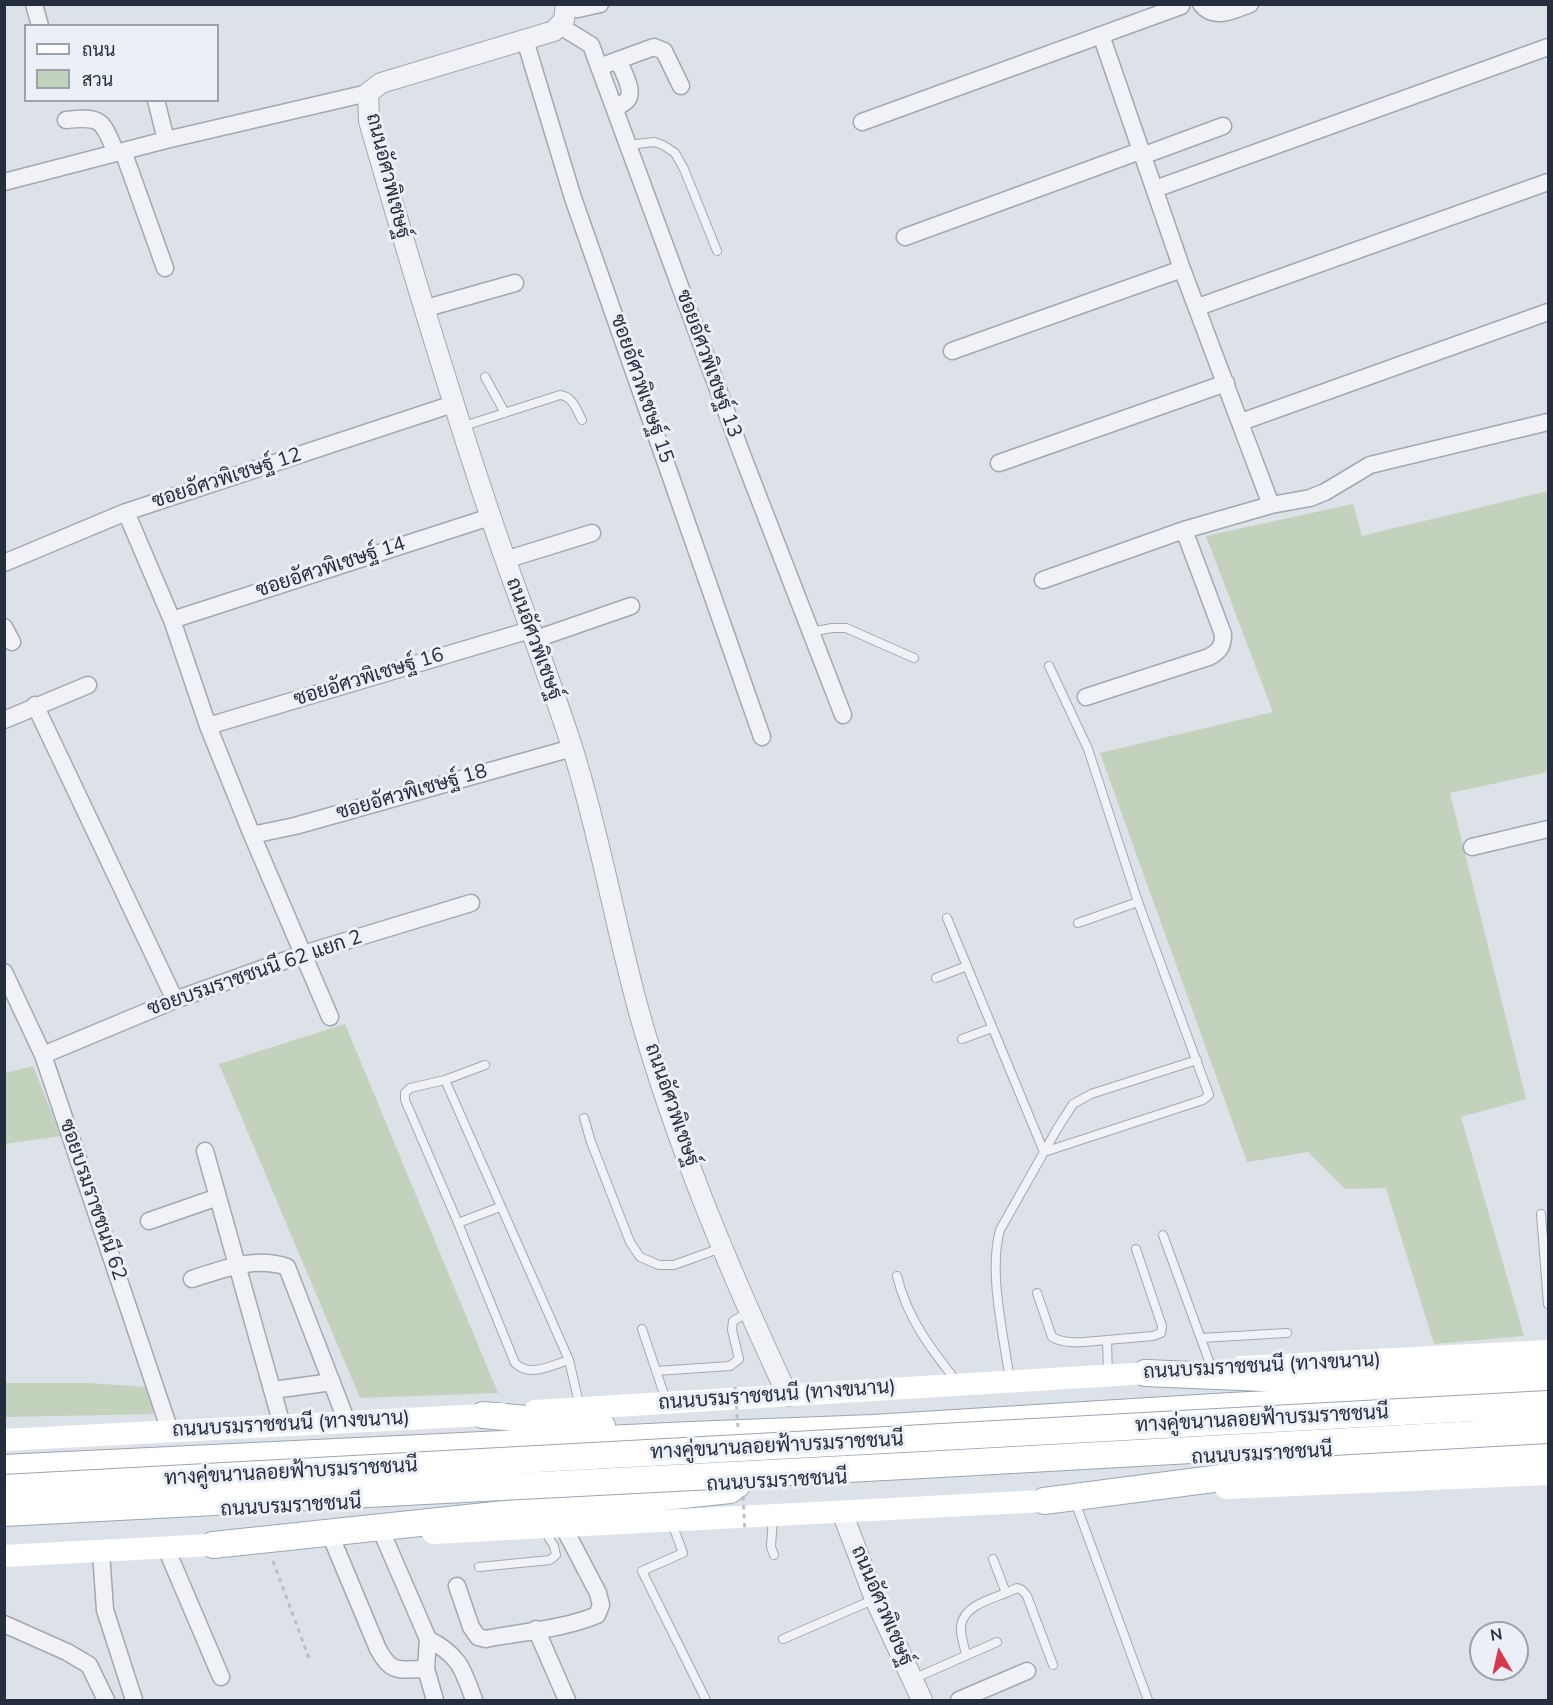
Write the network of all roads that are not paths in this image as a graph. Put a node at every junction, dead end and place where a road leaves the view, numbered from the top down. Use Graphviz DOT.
graph roads {
  1 [pos="34,4"];
  2 [pos="600,4"];
  3 [pos="1201,4"];
  4 [pos="1250,4"];
  5 [pos="1181,6"];
  6 [pos="564,13"];
  7 [pos="39,24"];
  8 [pos="1101,35"];
  9 [pos="525,39"];
  10 [pos="1548,47"];
  11 [pos="618,60"];
  12 [pos="599,67"];
  13 [pos="681,86"];
  14 [pos="368,93"];
  15 [pos="156,102"];
  16 [pos="615,108"];
  17 [pos="66,120"];
  18 [pos="862,122"];
  19 [pos="1223,126"];
  20 [pos="166,140"];
  21 [pos="628,145"];
  22 [pos="119,152"];
  23 [pos="1141,154"];
  24 [pos="4,182"];
  25 [pos="1548,182"];
  26 [pos="1155,189"];
  27 [pos="905,237"];
  28 [pos="717,251"];
  29 [pos="165,268"];
  30 [pos="1182,268"];
  31 [pos="515,283"];
  32 [pos="1198,307"];
  33 [pos="423,309"];
  34 [pos="1548,312"];
  35 [pos="952,351"];
  36 [pos="485,377"];
  37 [pos="1226,383"];
  38 [pos="453,404"];
  39 [pos="505,413"];
  40 [pos="582,420"];
  41 [pos="1241,422"];
  42 [pos="1548,422"];
  43 [pos="461,427"];
  44 [pos="999,464"];
  45 [pos="1271,505"];
  46 [pos="126,512"];
  47 [pos="490,517"];
  48 [pos="1184,530"];
  49 [pos="592,533"];
  50 [pos="505,560"];
  51 [pos="4,563"];
  52 [pos="1043,580"];
  53 [pos="631,606"];
  54 [pos="172,620"];
  55 [pos="810,632"];
  56 [pos="532,635"];
  57 [pos="914,658"];
  58 [pos="1049,666"];
  59 [pos="88,685"];
  60 [pos="1086,697"];
  61 [pos="35,705"];
  62 [pos="843,715"];
  63 [pos="4,720"];
  64 [pos="208,726"];
  65 [pos="762,737"];
  66 [pos="572,748"];
  67 [pos="1548,829"];
  68 [pos="252,835"];
  69 [pos="1472,847"];
  70 [pos="1138,902"];
  71 [pos="471,903"];
  72 [pos="947,918"];
  73 [pos="1078,923"];
  74 [pos="303,954"];
  75 [pos="967,966"];
  76 [pos="4,972"];
  77 [pos="936,978"];
  78 [pos="175,1000"];
  79 [pos="330,1017"];
  80 [pos="992,1028"];
  81 [pos="962,1039"];
  82 [pos="43,1055"];
  83 [pos="1197,1060"];
  84 [pos="485,1065"];
  85 [pos="445,1080"];
  86 [pos="584,1118"];
  87 [pos="205,1151"];
  88 [pos="1044,1152"];
  89 [pos="218,1197"];
  90 [pos="501,1207"];
  91 [pos="1541,1214"];
  92 [pos="149,1221"];
  93 [pos="458,1223"];
  94 [pos="1163,1235"];
  95 [pos="721,1248"];
  96 [pos="1136,1249"];
  97 [pos="237,1264"];
  98 [pos="897,1276"];
  99 [pos="192,1279"];
  100 [pos="1037,1293"];
  101 [pos="1548,1304"];
  102 [pos="749,1312"];
  103 [pos="642,1329"];
  104 [pos="1287,1333"];
  105 [pos="1201,1338"];
  106 [pos="1107,1340"];
  107 [pos="1548,1351"];
  108 [pos="569,1360"];
  109 [pos="1212,1369"];
  110 [pos="1548,1369"];
  111 [pos="656,1371"];
  112 [pos="1145,1373"];
  113 [pos="1108,1376"];
  114 [pos="332,1382"];
  115 [pos="1010,1382"];
  116 [pos="959,1385"];
  117 [pos="273,1390"];
  118 [pos="1548,1390"];
  119 [pos="788,1396"];
  120 [pos="667,1403"];
  121 [pos="1548,1404"];
  122 [pos="580,1409"];
  123 [pos="483,1415"];
  124 [pos="347,1422"];
  125 [pos="282,1425"];
  126 [pos="1548,1430"];
  127 [pos="170,1431"];
  128 [pos="690,1435"];
  129 [pos="1548,1439"];
  130 [pos="4,1440"];
  131 [pos="1548,1454"];
  132 [pos="4,1468"];
  133 [pos="1548,1473"];
  134 [pos="738,1484"];
  135 [pos="4,1488"];
  136 [pos="1074,1499"];
  137 [pos="1044,1501"];
  138 [pos="842,1512"];
  139 [pos="4,1513"];
  140 [pos="773,1515"];
  141 [pos="671,1521"];
  142 [pos="4,1522"];
  143 [pos="552,1527"];
  144 [pos="383,1535"];
  145 [pos="332,1539"];
  146 [pos="213,1545"];
  147 [pos="166,1548"];
  148 [pos="102,1552"];
  149 [pos="774,1555"];
  150 [pos="4,1556"];
  151 [pos="993,1559"];
  152 [pos="479,1567"];
  153 [pos="457,1586"];
  154 [pos="1006,1593"];
  155 [pos="875,1599"];
  156 [pos="4,1624"];
  157 [pos="536,1629"];
  158 [pos="428,1639"];
  159 [pos="783,1639"];
  160 [pos="997,1642"];
  161 [pos="966,1654"];
  162 [pos="1053,1665"];
  163 [pos="426,1669"];
  164 [pos="1027,1671"];
  165 [pos="220,1677"];
  166 [pos="912,1679"];
  167 [pos="106,1701"];
  168 [pos="134,1701"];
  169 [pos="435,1701"];
  170 [pos="474,1701"];
  171 [pos="567,1701"];
  172 [pos="706,1701"];
  173 [pos="922,1701"];
  174 [pos="959,1701"];
  175 [pos="1148,1701"];
  1 -- 7 [label="street"];
  2 -- 6 [label="street"];
  3 -- 4 [label="street"];
  5 -- 8 [label="street"];
  6 -- 9 [label="street, ถนนอัศวพิเชษฐ์"];
  6 -- 12 [label="street, ซอยอัศวพิเชษฐ์ 13"];
  8 -- 18 [label="street"];
  8 -- 23 [label="street"];
  9 -- 14 [label="street, ถนนอัศวพิเชษฐ์"];
  9 -- 65 [label="street, ซอยอัศวพิเชษฐ์ 15"];
  10 -- 26 [label="street"];
  11 -- 12 [label="street"];
  11 -- 13 [label="street"];
  11 -- 16 [label="street"];
  12 -- 16 [label="street, ซอยอัศวพิเชษฐ์ 13"];
  14 -- 20 [label="street"];
  14 -- 33 [label="street, ถนนอัศวพิเชษฐ์"];
  15 -- 20 [label="street"];
  16 -- 21 [label="street, ซอยอัศวพิเชษฐ์ 13"];
  17 -- 22 [label="street"];
  19 -- 23 [label="street"];
  20 -- 22 [label="street"];
  21 -- 28 [label="lane"];
  21 -- 55 [label="street, ซอยอัศวพิเชษฐ์ 13"];
  22 -- 24 [label="street"];
  22 -- 29 [label="street"];
  23 -- 26 [label="street"];
  23 -- 27 [label="street"];
  25 -- 32 [label="street"];
  26 -- 30 [label="street"];
  30 -- 32 [label="street"];
  30 -- 35 [label="street"];
  31 -- 33 [label="street"];
  32 -- 37 [label="street"];
  33 -- 38 [label="street, ถนนอัศวพิเชษฐ์"];
  34 -- 41 [label="street"];
  36 -- 39 [label="lane"];
  37 -- 41 [label="street"];
  37 -- 44 [label="street"];
  38 -- 43 [label="street, ถนนอัศวพิเชษฐ์"];
  38 -- 46 [label="street, ซอยอัศวพิเชษฐ์ 12"];
  39 -- 40 [label="lane"];
  39 -- 43 [label="lane"];
  41 -- 45 [label="street"];
  42 -- 45 [label="street"];
  43 -- 47 [label="street, ถนนอัศวพิเชษฐ์"];
  45 -- 48 [label="street"];
  46 -- 51 [label="street, ซอยอัศวพิเชษฐ์ 12"];
  46 -- 54 [label="street"];
  47 -- 50 [label="street, ถนนอัศวพิเชษฐ์"];
  47 -- 54 [label="street, ซอยอัศวพิเชษฐ์ 14"];
  48 -- 52 [label="street"];
  48 -- 60 [label="street"];
  49 -- 50 [label="street"];
  50 -- 56 [label="street, ถนนอัศวพิเชษฐ์"];
  53 -- 56 [label="street, ซอยอัศวพิเชษฐ์ 16"];
  54 -- 64 [label="street"];
  55 -- 57 [label="lane"];
  55 -- 62 [label="street, ซอยอัศวพิเชษฐ์ 13"];
  56 -- 64 [label="street, ซอยอัศวพิเชษฐ์ 16"];
  56 -- 66 [label="street, ถนนอัศวพิเชษฐ์"];
  58 -- 70 [label="lane"];
  59 -- 61 [label="street"];
  61 -- 63 [label="street"];
  61 -- 78 [label="street"];
  64 -- 68 [label="street"];
  66 -- 68 [label="street, ซอยอัศวพิเชษฐ์ 18"];
  66 -- 95 [label="street, ถนนอัศวพิเชษฐ์"];
  67 -- 69 [label="street"];
  68 -- 74 [label="street"];
  70 -- 73 [label="lane"];
  70 -- 83 [label="lane"];
  71 -- 74 [label="street, ซอยบรมราชชนนี 62 แยก 2"];
  72 -- 75 [label="lane"];
  74 -- 78 [label="street, ซอยบรมราชชนนี 62 แยก 2"];
  74 -- 79 [label="street"];
  75 -- 77 [label="lane"];
  75 -- 80 [label="lane"];
  76 -- 82 [label="street, ซอยบรมราชชนนี 62"];
  78 -- 82 [label="street, ซอยบรมราชชนนี 62 แยก 2"];
  80 -- 81 [label="lane"];
  80 -- 88 [label="lane"];
  82 -- 127 [label="street, ซอยบรมราชชนนี 62"];
  83 -- 88 [label="lane"];
  83 -- 88 [label="lane"];
  84 -- 85 [label="lane"];
  85 -- 90 [label="lane"];
  85 -- 93 [label="lane"];
  86 -- 95 [label="lane"];
  87 -- 89 [label="street"];
  88 -- 115 [label="lane"];
  89 -- 92 [label="street"];
  89 -- 97 [label="street"];
  90 -- 93 [label="lane"];
  90 -- 108 [label="lane"];
  91 -- 101 [label="lane"];
  93 -- 108 [label="lane"];
  94 -- 105 [label="lane"];
  95 -- 102 [label="street, ถนนอัศวพิเชษฐ์"];
  96 -- 106 [label="lane"];
  97 -- 99 [label="street"];
  97 -- 114 [label="street"];
  97 -- 117 [label="street"];
  98 -- 116 [label="lane"];
  100 -- 106 [label="lane"];
  102 -- 111 [label="lane"];
  102 -- 119 [label="street, ถนนอัศวพิเชษฐ์"];
  103 -- 111 [label="lane"];
  104 -- 105 [label="lane"];
  105 -- 109 [label="lane"];
  106 -- 113 [label="lane"];
  107 -- 109 [label="main road, ถนนบรมราชชนนี (ทางขนาน)"];
  108 -- 122 [label="lane"];
  109 -- 112 [label="main road, ถนนบรมราชชนนี (ทางขนาน)"];
  110 -- 112 [label="main road"];
  111 -- 120 [label="lane"];
  112 -- 113 [label="main road, ถนนบรมราชชนนี (ทางขนาน)"];
  113 -- 115 [label="main road, ถนนบรมราชชนนี (ทางขนาน)"];
  114 -- 117 [label="street"];
  114 -- 124 [label="street"];
  115 -- 116 [label="main road, ถนนบรมราชชนนี (ทางขนาน)"];
  116 -- 119 [label="main road, ถนนบรมราชชนนี (ทางขนาน)"];
  117 -- 125 [label="street"];
  118 -- 128 [label="main road"];
  119 -- 120 [label="main road, ถนนบรมราชชนนี (ทางขนาน)"];
  120 -- 122 [label="main road, ถนนบรมราชชนนี (ทางขนาน)"];
  121 -- 135 [label="main road, ทางคู่ขนานลอยฟ้าบรมราชชนนี, bridge"];
  122 -- 123 [label="main road, ถนนบรมราชชนนี (ทางขนาน)"];
  123 -- 124 [label="main road, ถนนบรมราชชนนี (ทางขนาน)"];
  123 -- 128 [label="main road"];
  124 -- 125 [label="main road, ถนนบรมราชชนนี (ทางขนาน)"];
  125 -- 127 [label="main road, ถนนบรมราชชนนี (ทางขนาน)"];
  126 -- 139 [label="main road, ทางคู่ขนานลอยฟ้าบรมราชชนนี, bridge"];
  127 -- 130 [label="main road, ถนนบรมราชชนนี (ทางขนาน)"];
  128 -- 132 [label="main road"];
  129 -- 134 [label="main road, ถนนบรมราชชนนี"];
  131 -- 137 [label="main road"];
  133 -- 136 [label="main road"];
  134 -- 142 [label="main road, ถนนบรมราชชนนี"];
  134 -- 146 [label="main road"];
  136 -- 137 [label="main road"];
  136 -- 175 [label="lane"];
  137 -- 138 [label="main road"];
  138 -- 140 [label="main road"];
  138 -- 155 [label="street, ถนนอัศวพิเชษฐ์"];
  140 -- 141 [label="main road"];
  140 -- 149 [label="lane"];
  141 -- 143 [label="main road"];
  141 -- 172 [label="lane"];
  143 -- 144 [label="main road"];
  143 -- 152 [label="lane"];
  143 -- 157 [label="street"];
  144 -- 145 [label="main road"];
  144 -- 158 [label="street"];
  145 -- 146 [label="main road"];
  145 -- 163 [label="street"];
  146 -- 147 [label="main road"];
  147 -- 148 [label="main road"];
  147 -- 165 [label="street"];
  148 -- 150 [label="main road"];
  148 -- 168 [label="street"];
  151 -- 154 [label="lane"];
  153 -- 157 [label="street"];
  154 -- 161 [label="lane"];
  154 -- 162 [label="lane"];
  155 -- 159 [label="lane"];
  155 -- 166 [label="street, ถนนอัศวพิเชษฐ์"];
  156 -- 167 [label="street"];
  157 -- 171 [label="street"];
  158 -- 163 [label="street"];
  158 -- 170 [label="street"];
  160 -- 161 [label="lane"];
  161 -- 166 [label="lane"];
  163 -- 169 [label="street"];
  164 -- 174 [label="street"];
  166 -- 173 [label="street, ถนนอัศวพิเชษฐ์"];
}
